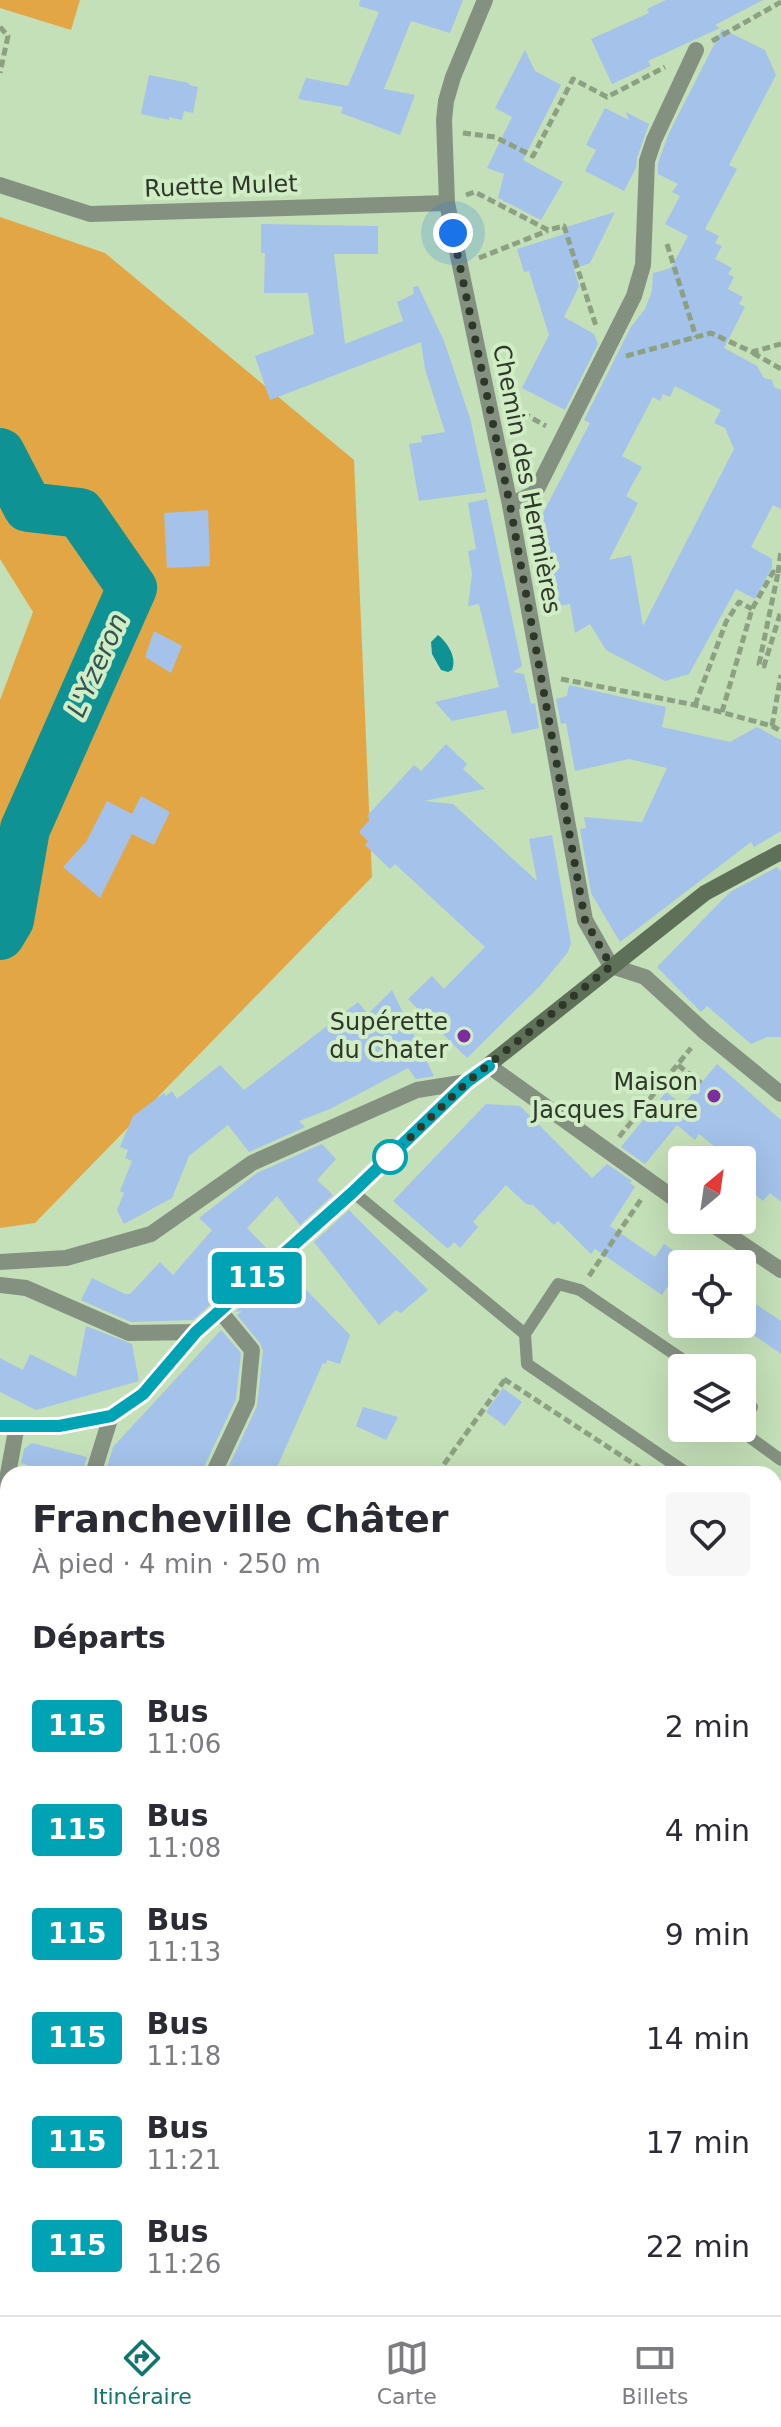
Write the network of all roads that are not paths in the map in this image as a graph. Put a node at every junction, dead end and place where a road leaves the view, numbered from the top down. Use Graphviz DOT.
graph roads {
  1 [pos="485,0"];
  2 [pos="696,50"];
  3 [pos="0,185"];
  4 [pos="447,203"];
  5 [pos="510,505"];
  6 [pos="781,852"];
  7 [pos="611,966"];
  8 [pos="489,1066"];
  9 [pos="467,1082"];
  10 [pos="781,1094"];
  11 [pos="353,1192"];
  12 [pos="668,1195"];
  13 [pos="727,1234"];
  14 [pos="0,1262"];
  15 [pos="781,1270"];
  16 [pos="0,1285"];
  17 [pos="220,1311"];
  18 [pos="196,1332"];
  19 [pos="525,1334"];
  20 [pos="674,1354"];
  21 [pos="111,1416"];
  22 [pos="8,1426"];
  23 [pos="756,1442"];
  24 [pos="781,1460"];
  25 [pos="8,1466"];
  26 [pos="95,1466"];
  27 [pos="217,1466"];
  28 [pos="676,1466"];
  1 -- 4 [label="street, Chemin des Hermières"];
  2 -- 5 [label="street"];
  3 -- 4 [label="street, Ruette Mulet"];
  4 -- 5 [label="street, Chemin des Hermières"];
  5 -- 7 [label="street, Chemin des Hermières"];
  6 -- 7 [label="street"];
  7 -- 8 [label="street"];
  7 -- 10 [label="street"];
  8 -- 9 [label="street"];
  8 -- 12 [label="street"];
  9 -- 11 [label="street"];
  9 -- 14 [label="street"];
  11 -- 17 [label="street"];
  11 -- 19 [label="lane"];
  13 -- 15 [label="street"];
  16 -- 18 [label="street"];
  17 -- 18 [label="street"];
  17 -- 27 [label="street"];
  18 -- 21 [label="street"];
  19 -- 20 [label="lane"];
  19 -- 28 [label="lane"];
  21 -- 22 [label="street"];
  21 -- 26 [label="street"];
  22 -- 25 [label="street"];
  23 -- 24 [label="lane"];
}
